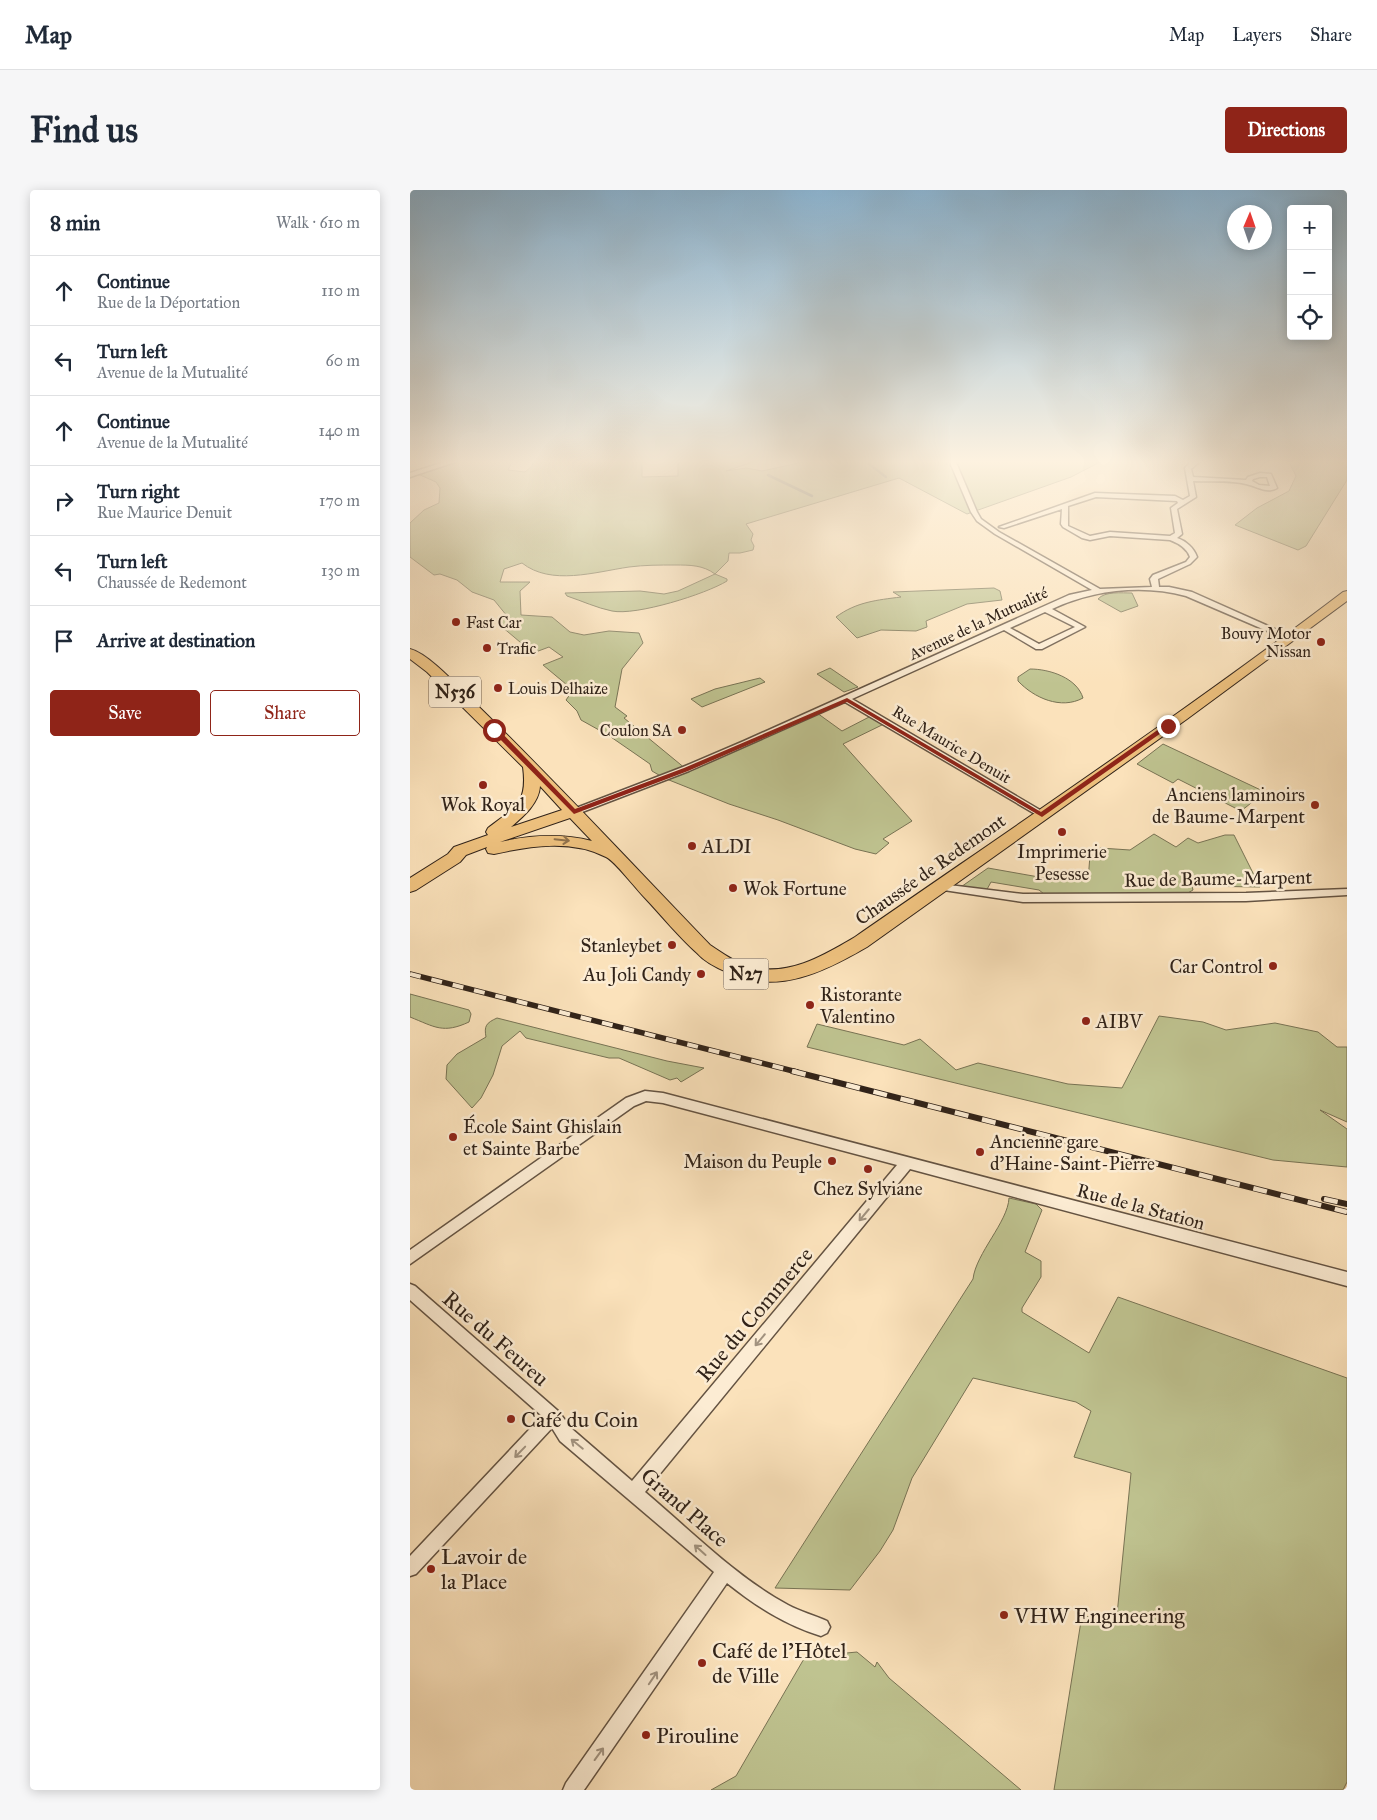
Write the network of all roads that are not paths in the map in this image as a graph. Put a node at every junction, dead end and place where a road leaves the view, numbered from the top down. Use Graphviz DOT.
graph roads {
  1 [pos="1001,535"];
  2 [pos="1080,535"];
  3 [pos="1107,535"];
  4 [pos="1120,535"];
  5 [pos="1178,535"];
  6 [pos="1171,538"];
  7 [pos="1156,589"];
  8 [pos="1099,591"];
  9 [pos="1346,600"];
  10 [pos="1046,609"];
  11 [pos="1005,628"];
  12 [pos="1291,638"];
  13 [pos="410,653"];
  14 [pos="847,700"];
  15 [pos="530,766"];
  16 [pos="574,812"];
  17 [pos="1042,815"];
  18 [pos="484,846"];
  19 [pos="613,854"];
  20 [pos="410,885"];
  21 [pos="941,886"];
  22 [pos="1347,892"];
  23 [pos="906,1164"];
  24 [pos="410,1258"];
  25 [pos="1347,1279"];
  26 [pos="410,1291"];
  27 [pos="553,1416"];
  28 [pos="634,1492"];
  29 [pos="410,1568"];
  30 [pos="725,1571"];
  31 [pos="821,1627"];
  32 [pos="572,1790"];
  1 -- 8 [label="street"];
  2 -- 3 [label="street"];
  4 -- 6 [label="street"];
  5 -- 6 [label="street"];
  6 -- 7 [label="street"];
  7 -- 8 [label="street, Avenue de la Mutualité"];
  7 -- 12 [label="street, Avenue de la Mutualité"];
  8 -- 10 [label="street, Avenue de la Mutualité"];
  9 -- 12 [label="main road, Chaussée de Redemont / N27"];
  10 -- 11 [label="street, Avenue de la Mutualité"];
  10 -- 11 [label="street"];
  11 -- 14 [label="street, Avenue de la Mutualité"];
  12 -- 17 [label="main road, Chaussée de Redemont / N27"];
  13 -- 15 [label="main road, N536"];
  14 -- 16 [label="street, Avenue de la Mutualité"];
  14 -- 17 [label="street, Rue Maurice Denuit"];
  15 -- 16 [label="main road, N536"];
  15 -- 18 [label="main road"];
  16 -- 18 [label="main road"];
  16 -- 19 [label="main road, N27"];
  17 -- 21 [label="main road, Chaussée de Redemont / N27"];
  18 -- 19 [label="main road, N27, one-way"];
  18 -- 20 [label="main road"];
  19 -- 21 [label="main road, Chaussée de Redemont / N27"];
  21 -- 22 [label="street, Rue de Baume-Marpent"];
  23 -- 24 [label="street, Rue de la Station"];
  23 -- 25 [label="street, Rue de la Station"];
  23 -- 28 [label="street, Rue du Commerce, one-way"];
  26 -- 27 [label="street, Rue du Feureu"];
  28 -- 27 [label="street, Grand Place, one-way"];
  27 -- 29 [label="street, one-way"];
  30 -- 28 [label="street, Grand Place, one-way"];
  30 -- 31 [label="street"];
  32 -- 30 [label="street, Grand Place, one-way"];
}
